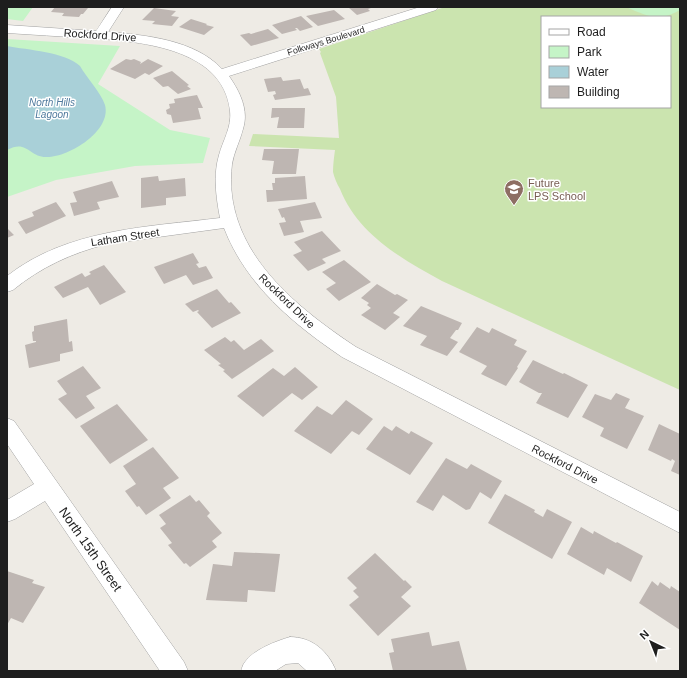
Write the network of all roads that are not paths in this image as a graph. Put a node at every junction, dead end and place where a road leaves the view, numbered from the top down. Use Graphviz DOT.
graph roads {
  1 [pos="118,7"];
  2 [pos="432,7"];
  3 [pos="7,29"];
  4 [pos="100,35"];
  5 [pos="220,74"];
  6 [pos="230,222"];
  7 [pos="7,286"];
  8 [pos="7,426"];
  9 [pos="48,487"];
  10 [pos="7,512"];
  11 [pos="680,523"];
  12 [pos="175,671"];
  13 [pos="254,671"];
  14 [pos="323,671"];
  1 -- 4 [label="street"];
  2 -- 5 [label="street, Folkways Boulevard"];
  3 -- 4 [label="street, Rockford Drive"];
  4 -- 5 [label="street, Rockford Drive"];
  5 -- 6 [label="street, Rockford Drive"];
  6 -- 7 [label="street, Latham Street"];
  6 -- 11 [label="street, Rockford Drive"];
  8 -- 9 [label="street, North 15th Street"];
  9 -- 10 [label="street"];
  9 -- 12 [label="street, North 15th Street"];
  13 -- 14 [label="street"];
}
